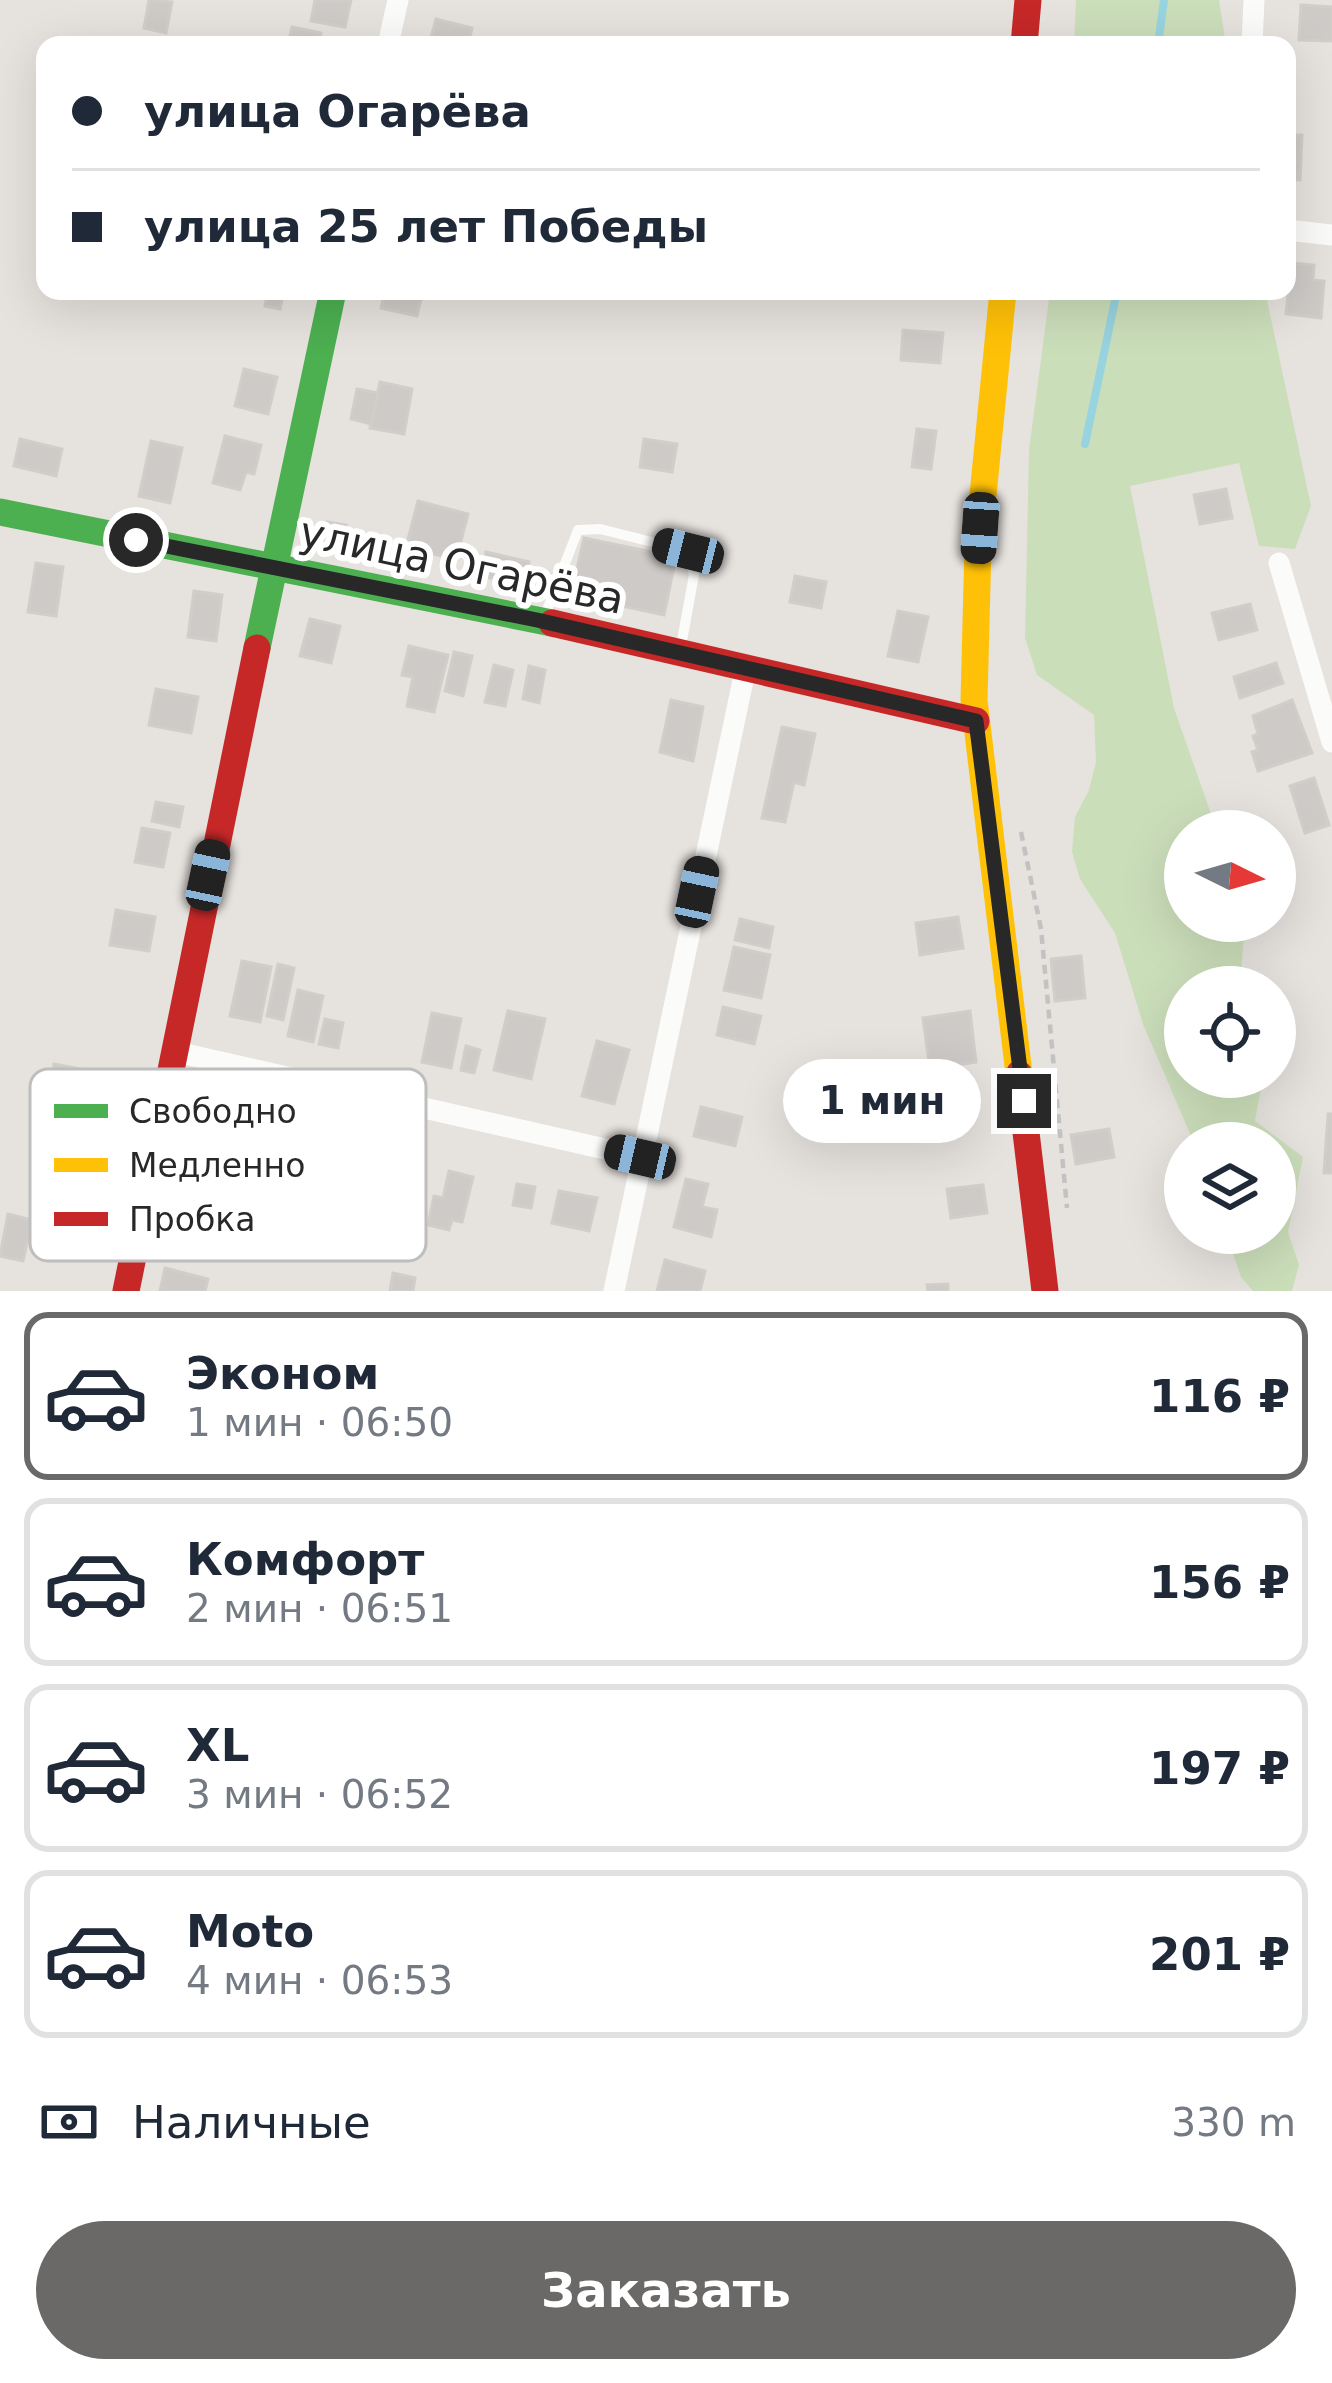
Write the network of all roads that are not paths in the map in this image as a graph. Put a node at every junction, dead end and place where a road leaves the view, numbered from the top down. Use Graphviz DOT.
graph roads {
  1 [pos="398,0"];
  2 [pos="1028,0"];
  3 [pos="1254,0"];
  4 [pos="390,36"];
  5 [pos="1025,36"];
  6 [pos="1252,36"];
  7 [pos="1296,231"];
  8 [pos="1332,235"];
  9 [pos="331,300"];
  10 [pos="1002,300"];
  11 [pos="0,512"];
  12 [pos="1279,562"];
  13 [pos="273,568"];
  14 [pos="543,622"];
  15 [pos="679,655"];
  16 [pos="745,671"];
  17 [pos="976,721"];
  18 [pos="1332,742"];
  19 [pos="172,1051"];
  20 [pos="169,1069"];
  21 [pos="251,1069"];
  22 [pos="426,1109"];
  23 [pos="640,1157"];
  24 [pos="132,1261"];
  25 [pos="126,1291"];
  26 [pos="614,1291"];
  27 [pos="1045,1291"];
  1 -- 4 [label="street"];
  2 -- 5 [label="street"];
  3 -- 6 [label="street"];
  7 -- 8 [label="street"];
  9 -- 13 [label="street"];
  10 -- 17 [label="street"];
  11 -- 13 [label="street, улица Огарёва"];
  12 -- 18 [label="street"];
  13 -- 14 [label="street, улица Огарёва"];
  13 -- 19 [label="street"];
  14 -- 15 [label="street, улица Огарёва"];
  14 -- 15 [label="lane"];
  15 -- 16 [label="street, улица Огарёва"];
  16 -- 17 [label="street, улица Огарёва"];
  16 -- 23 [label="street"];
  17 -- 27 [label="street"];
  19 -- 20 [label="street"];
  19 -- 21 [label="street"];
  22 -- 23 [label="street"];
  23 -- 26 [label="street"];
  24 -- 25 [label="street"];
}
